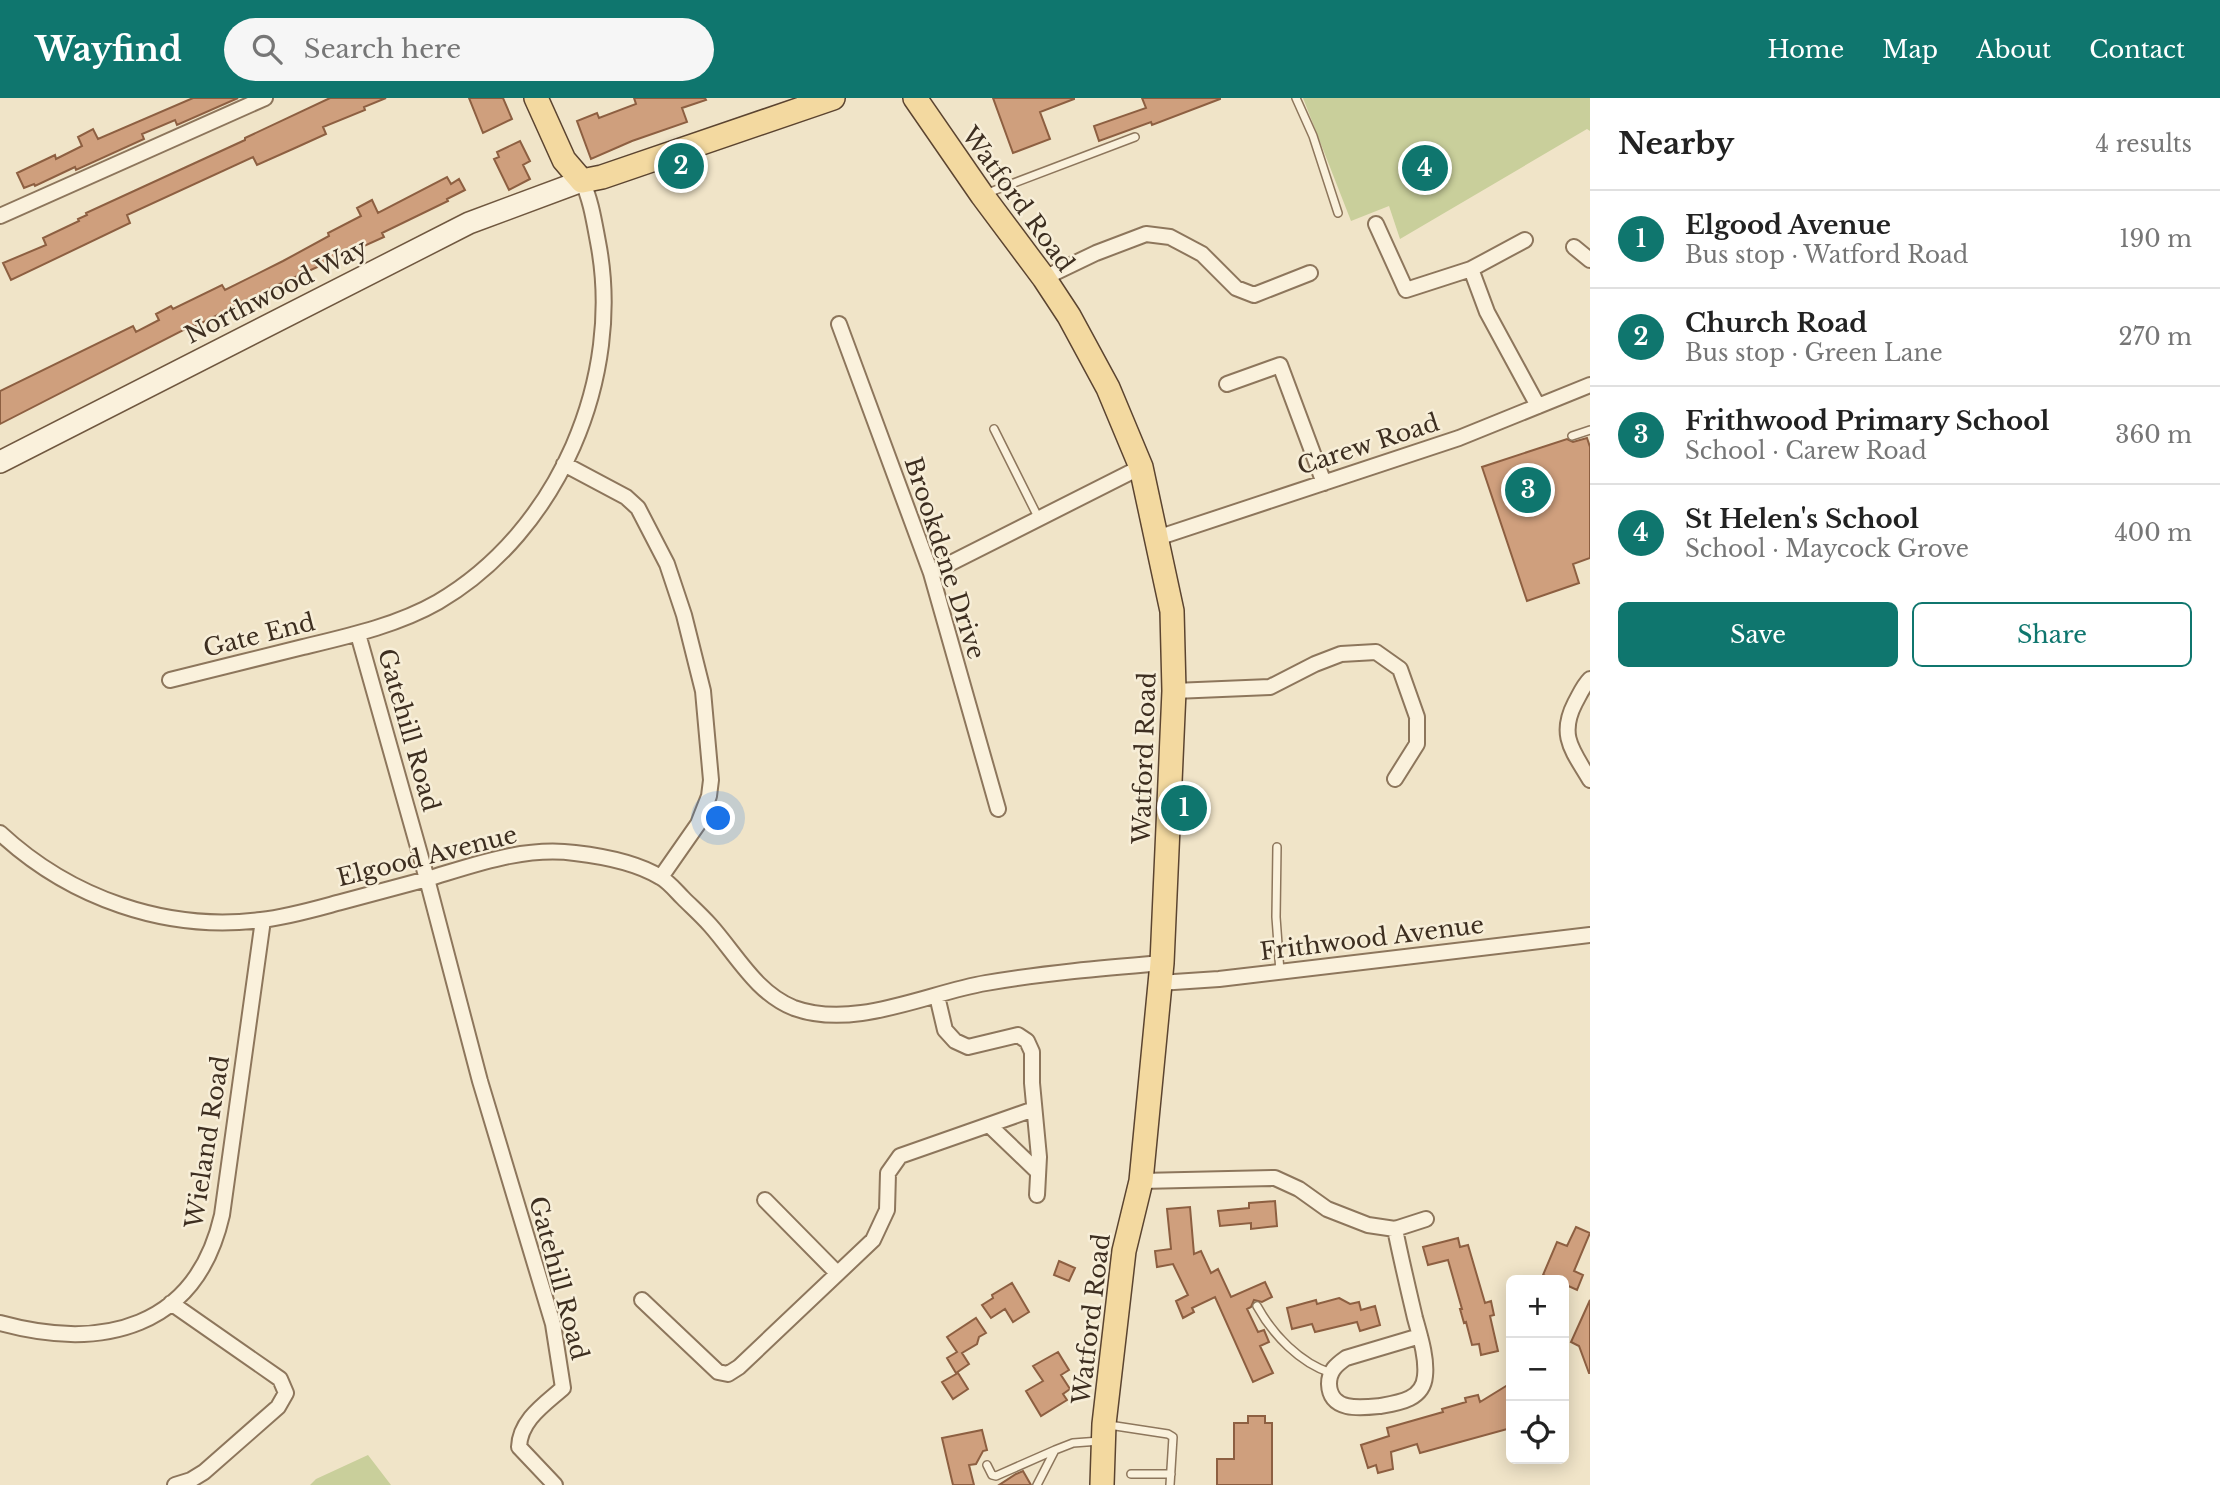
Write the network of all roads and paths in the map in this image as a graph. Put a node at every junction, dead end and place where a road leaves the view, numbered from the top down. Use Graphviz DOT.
graph roads {
  1 [pos="265,98"];
  2 [pos="536,98"];
  3 [pos="832,98"];
  4 [pos="915,98"];
  5 [pos="1296,98"];
  6 [pos="1135,137"];
  7 [pos="582,181"];
  8 [pos="982,195"];
  9 [pos="1338,213"];
  10 [pos="0,216"];
  11 [pos="1376,224"];
  12 [pos="1525,240"];
  13 [pos="1574,247"];
  14 [pos="1590,260"];
  15 [pos="1471,269"];
  16 [pos="1310,273"];
  17 [pos="1044,278"];
  18 [pos="839,324"];
  19 [pos="1227,384"];
  20 [pos="1590,385"];
  21 [pos="1538,406"];
  22 [pos="994,429"];
  23 [pos="1590,430"];
  24 [pos="1572,436"];
  25 [pos="0,462"];
  26 [pos="564,464"];
  27 [pos="1141,467"];
  28 [pos="1324,482"];
  29 [pos="1039,519"];
  30 [pos="1157,538"];
  31 [pos="931,573"];
  32 [pos="358,634"];
  33 [pos="1590,679"];
  34 [pos="170,680"];
  35 [pos="1174,691"];
  36 [pos="1395,779"];
  37 [pos="1590,780"];
  38 [pos="998,809"];
  39 [pos="0,833"];
  40 [pos="1277,847"];
  41 [pos="661,877"];
  42 [pos="427,879"];
  43 [pos="264,920"];
  44 [pos="1590,935"];
  45 [pos="1280,972"];
  46 [pos="1161,973"];
  47 [pos="937,996"];
  48 [pos="1034,1109"];
  49 [pos="989,1125"];
  50 [pos="1038,1172"];
  51 [pos="1141,1181"];
  52 [pos="1037,1195"];
  53 [pos="765,1200"];
  54 [pos="1426,1219"];
  55 [pos="1395,1229"];
  56 [pos="837,1273"];
  57 [pos="642,1300"];
  58 [pos="171,1303"];
  59 [pos="1257,1306"];
  60 [pos="0,1323"];
  61 [pos="1420,1336"];
  62 [pos="1331,1373"];
  63 [pos="1104,1432"];
  64 [pos="1055,1450"];
  65 [pos="987,1465"];
  66 [pos="1131,1474"];
  67 [pos="1171,1474"];
  68 [pos="175,1485"];
  69 [pos="555,1485"];
  70 [pos="1037,1485"];
  71 [pos="1102,1485"];
  72 [pos="1170,1485"];
  1 -- 10 [label="street"];
  2 -- 7 [label="main road"];
  3 -- 7 [label="main road"];
  4 -- 8 [label="main road, Watford Road"];
  5 -- 9 [label="lane"];
  6 -- 8 [label="lane"];
  7 -- 25 [label="street, Northwood Way"];
  7 -- 26 [label="street, Gatehill Road"];
  8 -- 17 [label="main road, Watford Road"];
  11 -- 15 [label="street"];
  12 -- 15 [label="street"];
  13 -- 14 [label="street"];
  15 -- 21 [label="street"];
  16 -- 17 [label="street"];
  17 -- 27 [label="main road, Watford Road"];
  18 -- 31 [label="street, Brookdene Drive"];
  19 -- 28 [label="street"];
  20 -- 21 [label="street, Carew Road"];
  21 -- 28 [label="street, Carew Road"];
  22 -- 29 [label="lane"];
  23 -- 24 [label="lane"];
  26 -- 32 [label="street, Gatehill Road"];
  26 -- 41 [label="street"];
  27 -- 29 [label="street"];
  27 -- 30 [label="main road, Watford Road"];
  28 -- 30 [label="street, Carew Road"];
  29 -- 31 [label="street"];
  30 -- 35 [label="main road, Watford Road"];
  31 -- 38 [label="street, Brookdene Drive"];
  32 -- 34 [label="street, Gate End"];
  32 -- 42 [label="street, Gatehill Road"];
  33 -- 37 [label="street"];
  35 -- 36 [label="street"];
  35 -- 46 [label="main road, Watford Road"];
  39 -- 43 [label="street, Elgood Avenue"];
  40 -- 45 [label="lane"];
  41 -- 42 [label="street, Elgood Avenue"];
  41 -- 47 [label="street, Elgood Avenue"];
  42 -- 43 [label="street, Elgood Avenue"];
  42 -- 69 [label="street, Gatehill Road"];
  43 -- 58 [label="street, Wieland Road"];
  44 -- 45 [label="street, Frithwood Avenue"];
  45 -- 46 [label="street, Frithwood Avenue"];
  46 -- 47 [label="street, Elgood Avenue"];
  46 -- 51 [label="main road, Watford Road"];
  47 -- 48 [label="street"];
  48 -- 49 [label="street"];
  48 -- 50 [label="street"];
  49 -- 50 [label="street"];
  49 -- 56 [label="street"];
  50 -- 52 [label="street"];
  51 -- 55 [label="street"];
  51 -- 63 [label="main road, Watford Road"];
  53 -- 56 [label="street"];
  54 -- 55 [label="street"];
  55 -- 61 [label="street"];
  56 -- 57 [label="street"];
  58 -- 60 [label="street, Wieland Road"];
  58 -- 68 [label="street"];
  59 -- 62 [label="lane"];
  61 -- 62 [label="street"];
  61 -- 62 [label="street"];
  63 -- 64 [label="lane"];
  63 -- 67 [label="lane"];
  63 -- 71 [label="main road, Watford Road"];
  64 -- 65 [label="lane"];
  64 -- 70 [label="lane"];
  66 -- 67 [label="lane"];
  67 -- 72 [label="lane"];
}
